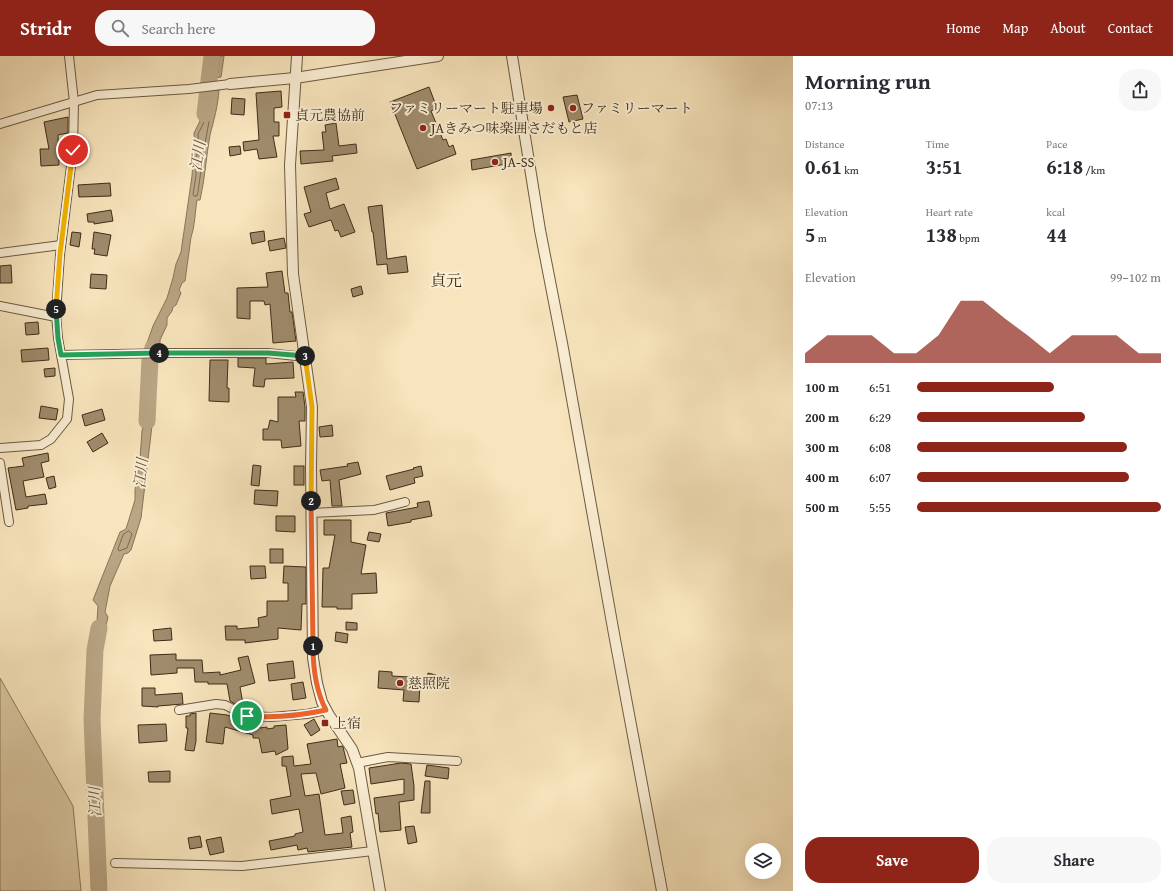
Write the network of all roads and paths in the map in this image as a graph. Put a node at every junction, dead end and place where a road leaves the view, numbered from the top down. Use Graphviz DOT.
graph roads {
  1 [pos="69,56"];
  2 [pos="297,56"];
  3 [pos="438,56"];
  4 [pos="512,56"];
  5 [pos="295,78"];
  6 [pos="230,84"];
  7 [pos="74,102"];
  8 [pos="0,124"];
  9 [pos="61,245"];
  10 [pos="0,253"];
  11 [pos="0,306"];
  12 [pos="56,317"];
  13 [pos="61,355"];
  14 [pos="305,356"];
  15 [pos="0,448"];
  16 [pos="0,463"];
  17 [pos="405,502"];
  18 [pos="311,513"];
  19 [pos="9,522"];
  20 [pos="179,710"];
  21 [pos="326,710"];
  22 [pos="456,761"];
  23 [pos="357,762"];
  24 [pos="373,851"];
  25 [pos="115,863"];
  26 [pos="380,891"];
  27 [pos="662,891"];
  1 -- 7 [label="street"];
  2 -- 5 [label="street"];
  3 -- 5 [label="street"];
  4 -- 27 [label="street"];
  5 -- 6 [label="street"];
  5 -- 14 [label="street"];
  6 -- 7 [label="street"];
  7 -- 8 [label="street"];
  7 -- 9 [label="street"];
  9 -- 10 [label="street"];
  9 -- 12 [label="street"];
  11 -- 12 [label="street"];
  12 -- 13 [label="street"];
  13 -- 14 [label="street"];
  13 -- 15 [label="street"];
  14 -- 18 [label="street"];
  16 -- 19 [label="street"];
  17 -- 18 [label="street"];
  18 -- 21 [label="street"];
  20 -- 21 [label="street"];
  21 -- 23 [label="street"];
  22 -- 23 [label="street"];
  23 -- 24 [label="street"];
  24 -- 25 [label="street"];
  24 -- 26 [label="street"];
}
